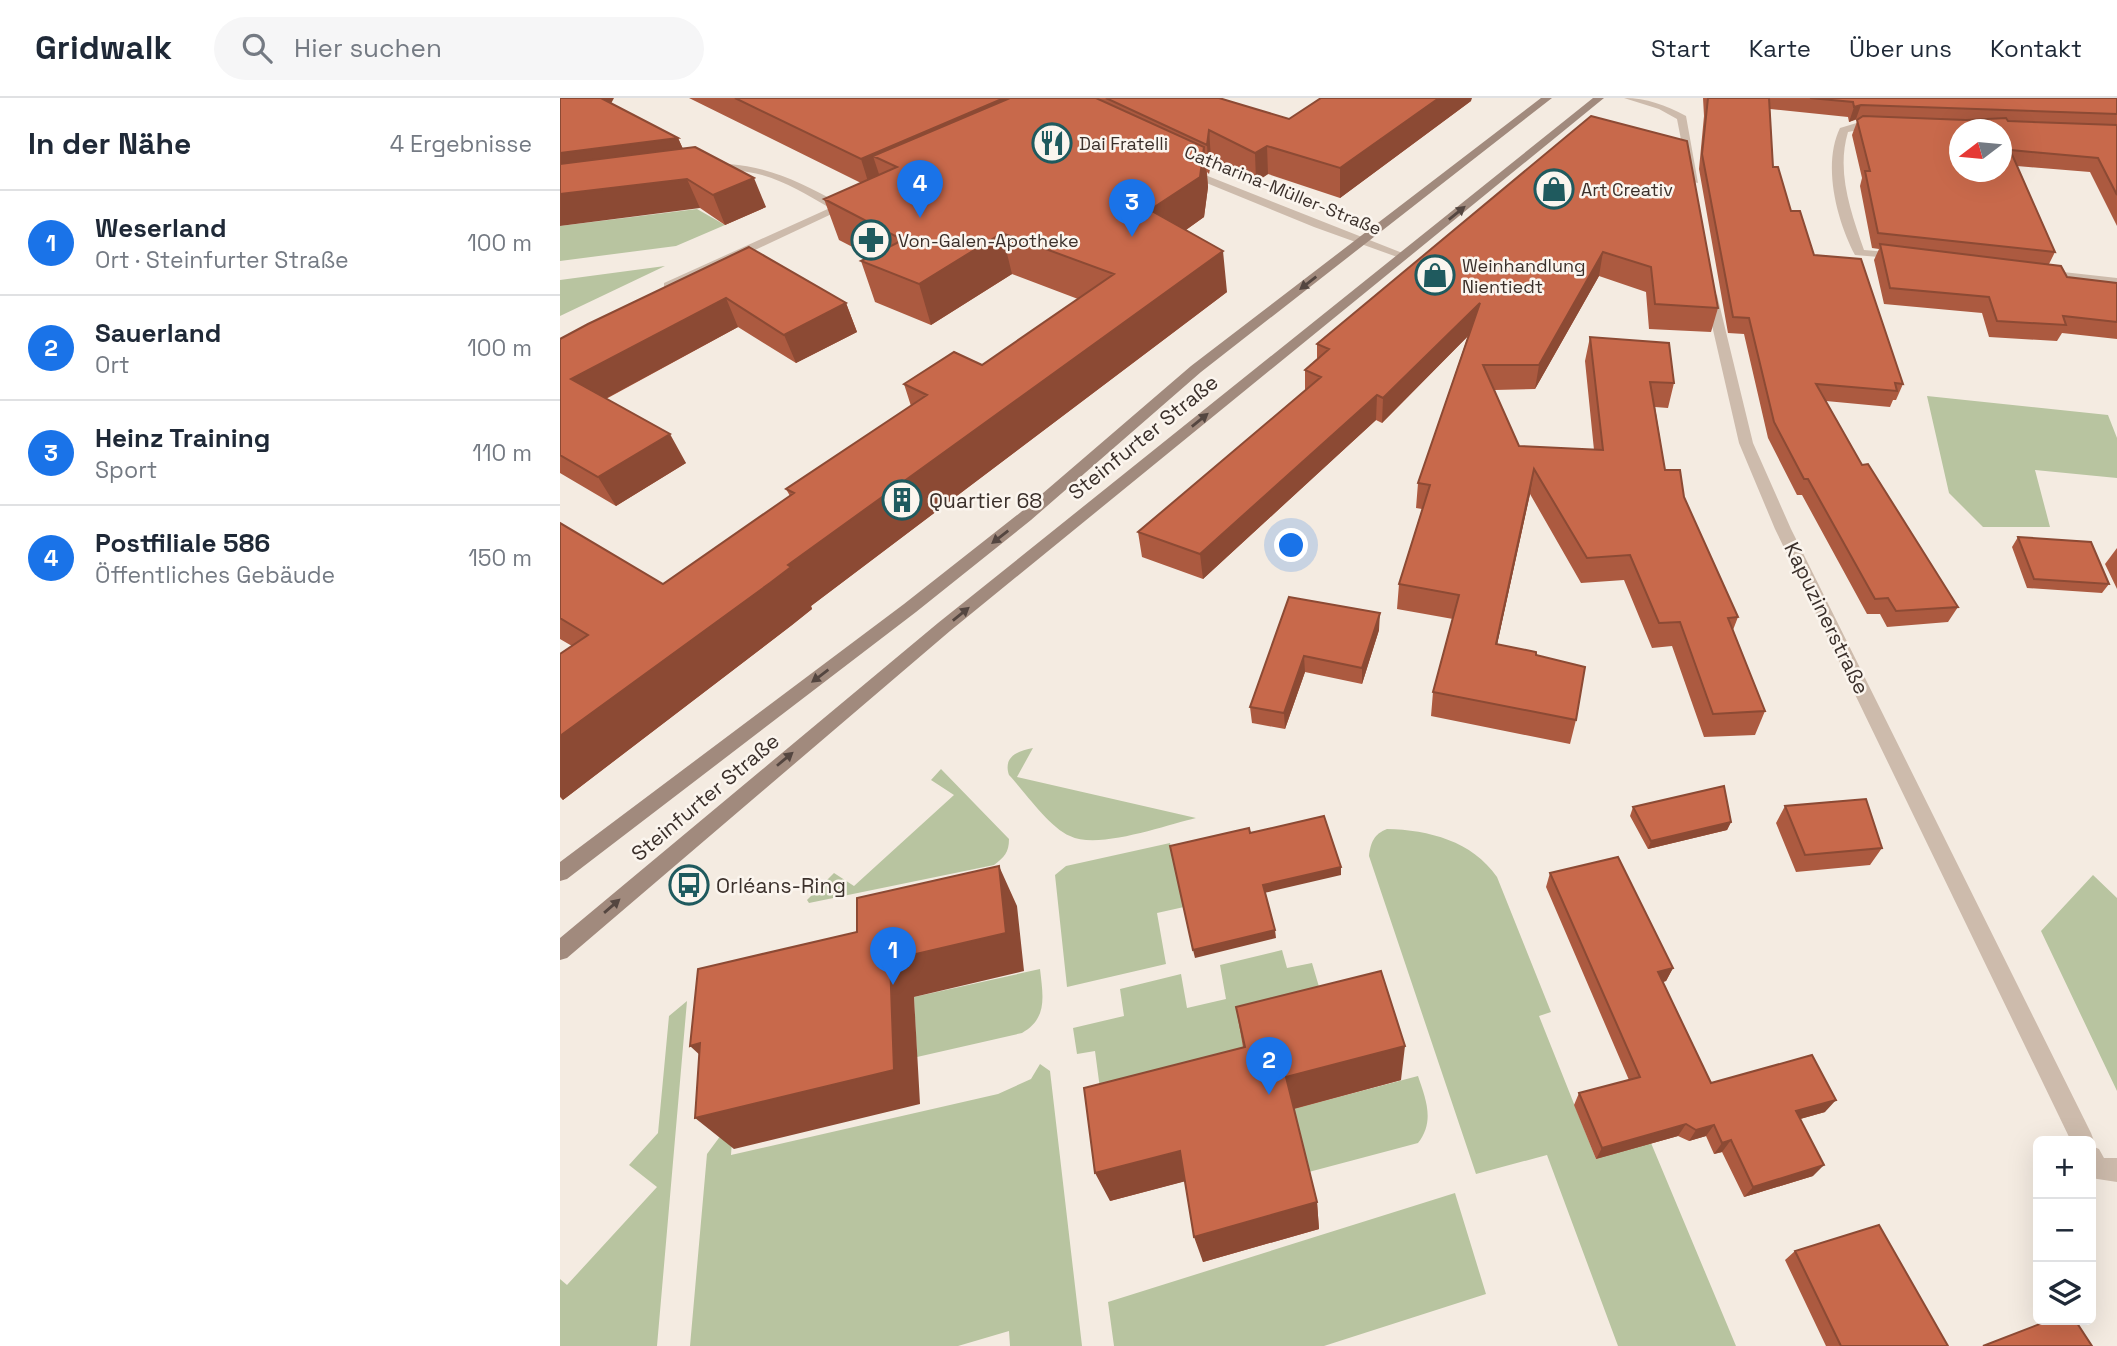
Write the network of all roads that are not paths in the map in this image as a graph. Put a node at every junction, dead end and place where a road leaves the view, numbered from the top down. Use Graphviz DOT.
graph roads {
  1 [pos="1547,98"];
  2 [pos="1599,98"];
  3 [pos="1629,98"];
  4 [pos="1894,125"];
  5 [pos="1178,168"];
  6 [pos="693,171"];
  7 [pos="864,197"];
  8 [pos="1697,204"];
  9 [pos="839,208"];
  10 [pos="1362,242"];
  11 [pos="1404,256"];
  12 [pos="1913,259"];
  13 [pos="2035,273"];
  14 [pos="1709,282"];
  15 [pos="2117,282"];
  16 [pos="658,291"];
  17 [pos="560,873"];
  18 [pos="560,951"];
  19 [pos="2081,1136"];
  1 -- 10 [label="main road, Steinfurter Straße"];
  11 -- 2 [label="main road, Steinfurter Straße, one-way"];
  3 -- 8 [label="street"];
  4 -- 12 [label="street"];
  5 -- 10 [label="street, Catharina-Müller-Straße"];
  6 -- 9 [label="street"];
  7 -- 9 [label="street"];
  9 -- 16 [label="street"];
  10 -- 11 [label="street, Catharina-Müller-Straße"];
  10 -- 17 [label="main road, Steinfurter Straße, one-way"];
  18 -- 11 [label="main road, Steinfurter Straße, one-way"];
  13 -- 15 [label="street"];
  14 -- 19 [label="street, Kapuzinerstraße"];
}
